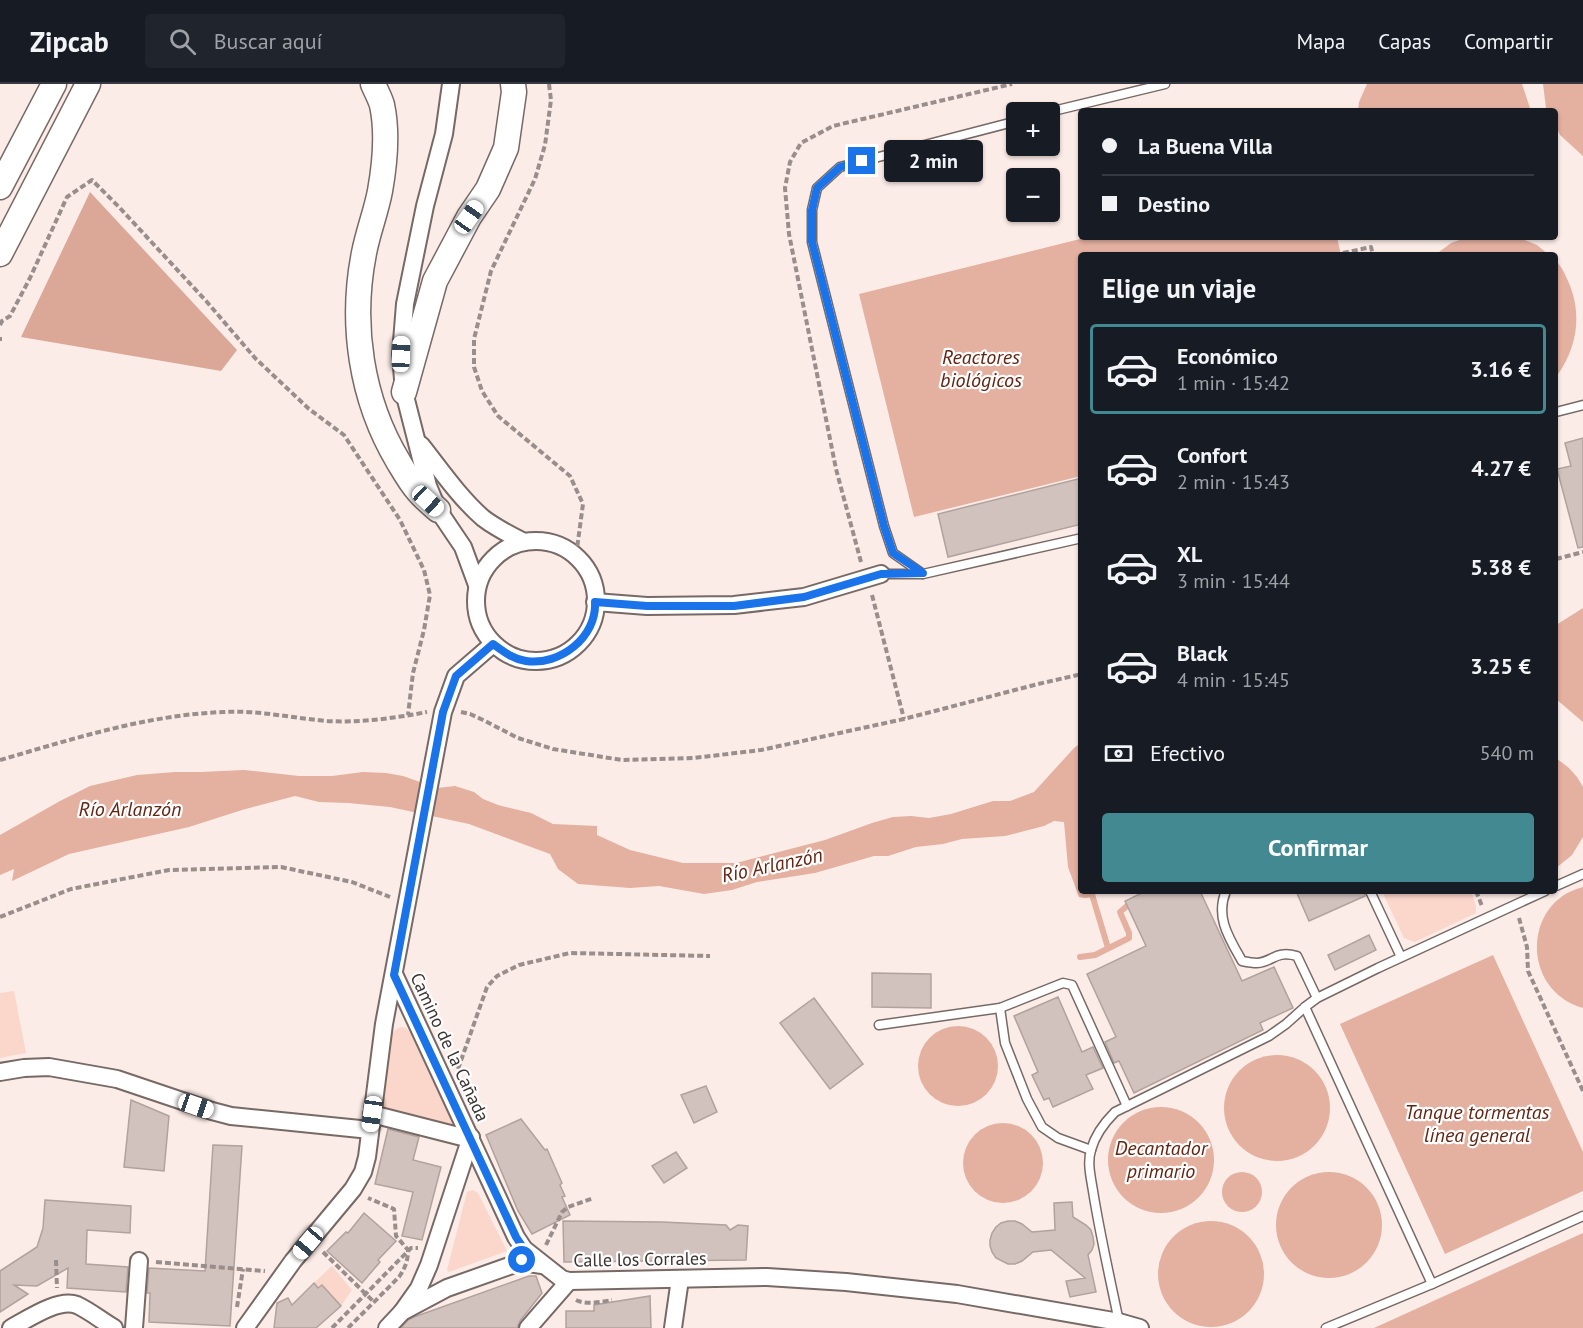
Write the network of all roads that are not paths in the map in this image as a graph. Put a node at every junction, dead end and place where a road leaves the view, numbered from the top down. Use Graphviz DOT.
graph roads {
  1 [pos="54,84"];
  2 [pos="88,84"];
  3 [pos="102,84"];
  4 [pos="373,84"];
  5 [pos="451,84"];
  6 [pos="513,84"];
  7 [pos="1166,84"];
  8 [pos="1060,109"];
  9 [pos="73,112"];
  10 [pos="1006,124"];
  11 [pos="0,187"];
  12 [pos="0,254"];
  13 [pos="404,392"];
  14 [pos="1583,405"];
  15 [pos="1558,411"];
  16 [pos="417,439"];
  17 [pos="438,510"];
  18 [pos="1078,539"];
  19 [pos="524,542"];
  20 [pos="923,573"];
  21 [pos="881,574"];
  22 [pos="477,585"];
  23 [pos="595,602"];
  24 [pos="493,644"];
  25 [pos="1583,874"];
  26 [pos="1558,885"];
  27 [pos="1224,894"];
  28 [pos="1371,894"];
  29 [pos="1539,894"];
  30 [pos="1401,957"];
  31 [pos="394,975"];
  32 [pos="1317,998"];
  33 [pos="1305,1007"];
  34 [pos="1000,1008"];
  35 [pos="416,1021"];
  36 [pos="384,1024"];
  37 [pos="879,1024"];
  38 [pos="0,1072"];
  39 [pos="1127,1106"];
  40 [pos="371,1122"];
  41 [pos="471,1138"];
  42 [pos="1091,1150"];
  43 [pos="490,1180"];
  44 [pos="456,1183"];
  45 [pos="1583,1216"];
  46 [pos="521,1256"];
  47 [pos="543,1258"];
  48 [pos="139,1261"];
  49 [pos="429,1265"];
  50 [pos="680,1279"];
  51 [pos="1432,1284"];
  52 [pos="565,1286"];
  53 [pos="447,1288"];
  54 [pos="402,1312"];
  55 [pos="1119,1322"];
  56 [pos="11,1328"];
  57 [pos="114,1328"];
  58 [pos="134,1328"];
  59 [pos="245,1328"];
  60 [pos="387,1328"];
  61 [pos="410,1328"];
  62 [pos="528,1328"];
  63 [pos="673,1328"];
  64 [pos="1140,1328"];
  65 [pos="1326,1328"];
  1 -- 11 [label="main road"];
  2 -- 9 [label="main road"];
  3 -- 9 [label="main road"];
  4 -- 17 [label="main road"];
  5 -- 13 [label="street"];
  6 -- 13 [label="main road"];
  7 -- 8 [label="lane"];
  9 -- 12 [label="main road"];
  10 -- 20 [label="lane"];
  13 -- 16 [label="street"];
  14 -- 15 [label="lane"];
  16 -- 17 [label="street"];
  16 -- 19 [label="street"];
  17 -- 22 [label="street"];
  18 -- 20 [label="lane"];
  19 -- 22 [label="street"];
  19 -- 23 [label="street"];
  20 -- 21 [label="lane"];
  21 -- 23 [label="street"];
  22 -- 24 [label="street"];
  23 -- 24 [label="street"];
  24 -- 31 [label="street"];
  25 -- 26 [label="lane"];
  27 -- 32 [label="lane"];
  28 -- 30 [label="lane"];
  29 -- 30 [label="lane"];
  30 -- 32 [label="lane"];
  31 -- 35 [label="street, Camino de la Cañada"];
  31 -- 36 [label="street"];
  32 -- 33 [label="lane"];
  33 -- 39 [label="lane"];
  33 -- 51 [label="lane"];
  34 -- 37 [label="lane"];
  34 -- 39 [label="lane"];
  34 -- 42 [label="lane"];
  35 -- 36 [label="street"];
  35 -- 41 [label="street, Camino de la Cañada"];
  36 -- 40 [label="street"];
  38 -- 40 [label="street"];
  39 -- 42 [label="lane"];
  40 -- 41 [label="street"];
  40 -- 59 [label="street"];
  41 -- 43 [label="street, Camino de la Cañada"];
  41 -- 44 [label="street, Camino de la Cañada"];
  42 -- 55 [label="lane"];
  43 -- 44 [label="street"];
  43 -- 46 [label="street, Camino de la Cañada"];
  44 -- 49 [label="street, Camino de la Cañada"];
  45 -- 51 [label="lane"];
  46 -- 47 [label="street, Camino de la Cañada"];
  46 -- 53 [label="street"];
  47 -- 52 [label="street, Calle los Corrales"];
  48 -- 58 [label="street"];
  49 -- 53 [label="street"];
  49 -- 54 [label="street, Camino de la Cañada"];
  50 -- 52 [label="street, Calle los Corrales"];
  50 -- 55 [label="street, Calle los Corrales"];
  50 -- 63 [label="street"];
  51 -- 65 [label="lane"];
  52 -- 62 [label="street"];
  53 -- 54 [label="street"];
  54 -- 60 [label="street"];
  54 -- 61 [label="street"];
  55 -- 64 [label="street, Calle los Corrales"];
  56 -- 57 [label="street"];
}
